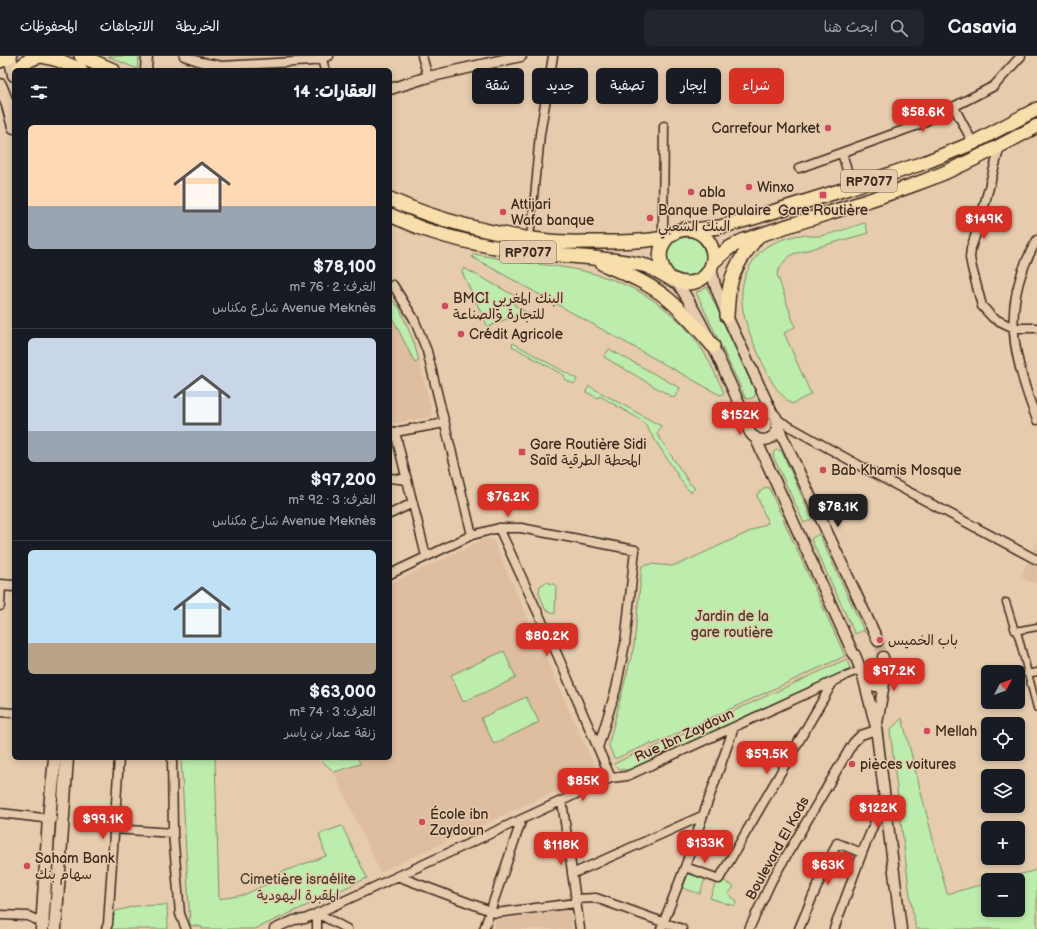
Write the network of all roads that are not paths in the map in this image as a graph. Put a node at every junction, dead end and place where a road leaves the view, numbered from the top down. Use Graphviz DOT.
graph roads {
  1 [pos="10,56"];
  2 [pos="42,56"];
  3 [pos="81,56"];
  4 [pos="147,56"];
  5 [pos="184,56"];
  6 [pos="324,56"];
  7 [pos="422,56"];
  8 [pos="521,56"];
  9 [pos="553,56"];
  10 [pos="1021,56"];
  11 [pos="0,61"];
  12 [pos="13,68"];
  13 [pos="21,68"];
  14 [pos="76,68"];
  15 [pos="108,68"];
  16 [pos="146,68"];
  17 [pos="325,68"];
  18 [pos="428,77"];
  19 [pos="0,85"];
  20 [pos="392,88"];
  21 [pos="954,106"];
  22 [pos="1037,109"];
  23 [pos="12,120"];
  24 [pos="664,126"];
  25 [pos="1037,126"];
  26 [pos="974,143"];
  27 [pos="1000,146"];
  28 [pos="842,153"];
  29 [pos="536,166"];
  30 [pos="799,168"];
  31 [pos="852,187"];
  32 [pos="392,200"];
  33 [pos="392,216"];
  34 [pos="693,230"];
  35 [pos="758,236"];
  36 [pos="668,237"];
  37 [pos="530,238"];
  38 [pos="1037,240"];
  39 [pos="590,259"];
  40 [pos="712,265"];
  41 [pos="672,279"];
  42 [pos="393,285"];
  43 [pos="728,316"];
  44 [pos="1014,328"];
  45 [pos="1037,328"];
  46 [pos="713,346"];
  47 [pos="775,419"];
  48 [pos="1037,420"];
  49 [pos="445,423"];
  50 [pos="748,423"];
  51 [pos="392,431"];
  52 [pos="755,437"];
  53 [pos="392,478"];
  54 [pos="407,480"];
  55 [pos="413,503"];
  56 [pos="392,513"];
  57 [pos="499,528"];
  58 [pos="472,535"];
  59 [pos="426,556"];
  60 [pos="1037,560"];
  61 [pos="392,573"];
  62 [pos="1,585"];
  63 [pos="12,586"];
  64 [pos="1006,602"];
  65 [pos="0,606"];
  66 [pos="1037,627"];
  67 [pos="1015,631"];
  68 [pos="878,641"];
  69 [pos="883,657"];
  70 [pos="1037,672"];
  71 [pos="861,673"];
  72 [pos="1027,674"];
  73 [pos="843,677"];
  74 [pos="885,678"];
  75 [pos="833,682"];
  76 [pos="1037,708"];
  77 [pos="0,712"];
  78 [pos="12,713"];
  79 [pos="734,727"];
  80 [pos="876,728"];
  81 [pos="598,748"];
  82 [pos="55,760"];
  83 [pos="67,760"];
  84 [pos="119,760"];
  85 [pos="172,760"];
  86 [pos="611,778"];
  87 [pos="885,797"];
  88 [pos="562,800"];
  89 [pos="0,813"];
  90 [pos="702,816"];
  91 [pos="48,818"];
  92 [pos="522,819"];
  93 [pos="63,820"];
  94 [pos="114,829"];
  95 [pos="173,833"];
  96 [pos="862,853"];
  97 [pos="685,867"];
  98 [pos="572,874"];
  99 [pos="397,876"];
  100 [pos="576,901"];
  101 [pos="491,912"];
  102 [pos="317,913"];
  103 [pos="0,915"];
  104 [pos="42,925"];
  105 [pos="662,926"];
  106 [pos="54,929"];
  107 [pos="106,929"];
  108 [pos="186,929"];
  109 [pos="274,929"];
  110 [pos="318,929"];
  111 [pos="347,929"];
  112 [pos="484,929"];
  113 [pos="580,929"];
  114 [pos="682,929"];
  115 [pos="749,929"];
  116 [pos="799,929"];
  117 [pos="834,929"];
  118 [pos="901,929"];
  1 -- 11 [label="main road"];
  1 -- 12 [label="main road"];
  2 -- 13 [label="main road"];
  2 -- 14 [label="main road"];
  3 -- 15 [label="main road"];
  4 -- 16 [label="street"];
  5 -- 6 [label="street"];
  6 -- 17 [label="street"];
  7 -- 18 [label="street"];
  8 -- 18 [label="street"];
  9 -- 29 [label="street"];
  10 -- 21 [label="street"];
  18 -- 20 [label="street"];
  19 -- 23 [label="main road"];
  21 -- 26 [label="street"];
  21 -- 28 [label="street"];
  22 -- 26 [label="main road, RP7077"];
  24 -- 36 [label="street"];
  25 -- 27 [label="main road, RP7077"];
  26 -- 31 [label="main road, RP7077"];
  27 -- 35 [label="main road, RP7077"];
  27 -- 44 [label="street"];
  28 -- 30 [label="street"];
  28 -- 31 [label="street"];
  29 -- 37 [label="street"];
  31 -- 34 [label="main road, RP7077"];
  32 -- 37 [label="main road, RP7077"];
  33 -- 39 [label="main road, RP7077"];
  34 -- 36 [label="main road, RP7077"];
  34 -- 40 [label="main road"];
  35 -- 40 [label="main road, RP7077"];
  35 -- 43 [label="main road"];
  36 -- 37 [label="main road, RP7077"];
  36 -- 41 [label="main road"];
  38 -- 44 [label="street"];
  39 -- 41 [label="main road, RP7077"];
  39 -- 46 [label="main road"];
  40 -- 41 [label="main road, RP7077"];
  40 -- 43 [label="street"];
  41 -- 46 [label="street"];
  42 -- 49 [label="street"];
  43 -- 47 [label="street"];
  44 -- 45 [label="street"];
  44 -- 48 [label="street"];
  46 -- 50 [label="street"];
  47 -- 50 [label="street"];
  47 -- 52 [label="street"];
  47 -- 60 [label="street"];
  47 -- 68 [label="street"];
  49 -- 51 [label="street"];
  49 -- 58 [label="street"];
  50 -- 52 [label="street"];
  51 -- 54 [label="street"];
  52 -- 71 [label="street"];
  53 -- 54 [label="street"];
  54 -- 55 [label="street"];
  55 -- 56 [label="street"];
  55 -- 59 [label="street"];
  57 -- 58 [label="street"];
  57 -- 81 [label="street"];
  57 -- 81 [label="street"];
  58 -- 59 [label="street"];
  59 -- 61 [label="street"];
  62 -- 63 [label="street"];
  62 -- 65 [label="street"];
  64 -- 67 [label="street"];
  66 -- 67 [label="street"];
  67 -- 72 [label="street"];
  69 -- 74 [label="street"];
  70 -- 72 [label="street"];
  71 -- 73 [label="street"];
  71 -- 74 [label="street"];
  71 -- 80 [label="street"];
  72 -- 76 [label="street"];
  73 -- 75 [label="street, Rue Ibn Zaydoun"];
  74 -- 80 [label="street"];
  75 -- 79 [label="street, Rue Ibn Zaydoun"];
  75 -- 97 [label="street"];
  77 -- 78 [label="street"];
  79 -- 86 [label="street, Rue Ibn Zaydoun"];
  79 -- 90 [label="street"];
  80 -- 87 [label="street"];
  80 -- 115 [label="street, Boulevard El Kods"];
  81 -- 86 [label="street"];
  82 -- 91 [label="main road"];
  83 -- 93 [label="main road"];
  84 -- 94 [label="street"];
  85 -- 95 [label="street"];
  86 -- 88 [label="street, Rue Ibn Zaydoun"];
  87 -- 96 [label="street"];
  87 -- 118 [label="street"];
  88 -- 92 [label="street, Rue Ibn Zaydoun"];
  88 -- 98 [label="street"];
  89 -- 91 [label="street"];
  90 -- 97 [label="street"];
  90 -- 98 [label="street"];
  91 -- 93 [label="street"];
  91 -- 104 [label="main road"];
  92 -- 99 [label="street, Rue Ibn Zaydoun"];
  92 -- 101 [label="street"];
  93 -- 106 [label="main road"];
  94 -- 95 [label="street"];
  94 -- 107 [label="street"];
  95 -- 108 [label="street"];
  96 -- 116 [label="street"];
  96 -- 117 [label="street"];
  97 -- 105 [label="street"];
  98 -- 100 [label="street"];
  99 -- 101 [label="street"];
  99 -- 102 [label="street, Rue Ibn Zaydoun"];
  100 -- 101 [label="street"];
  100 -- 105 [label="street"];
  100 -- 113 [label="street"];
  101 -- 112 [label="street"];
  102 -- 109 [label="street, Rue Ibn Zaydoun"];
  102 -- 110 [label="street"];
  102 -- 111 [label="street"];
  103 -- 104 [label="street"];
  104 -- 106 [label="street"];
  105 -- 114 [label="street"];
}
